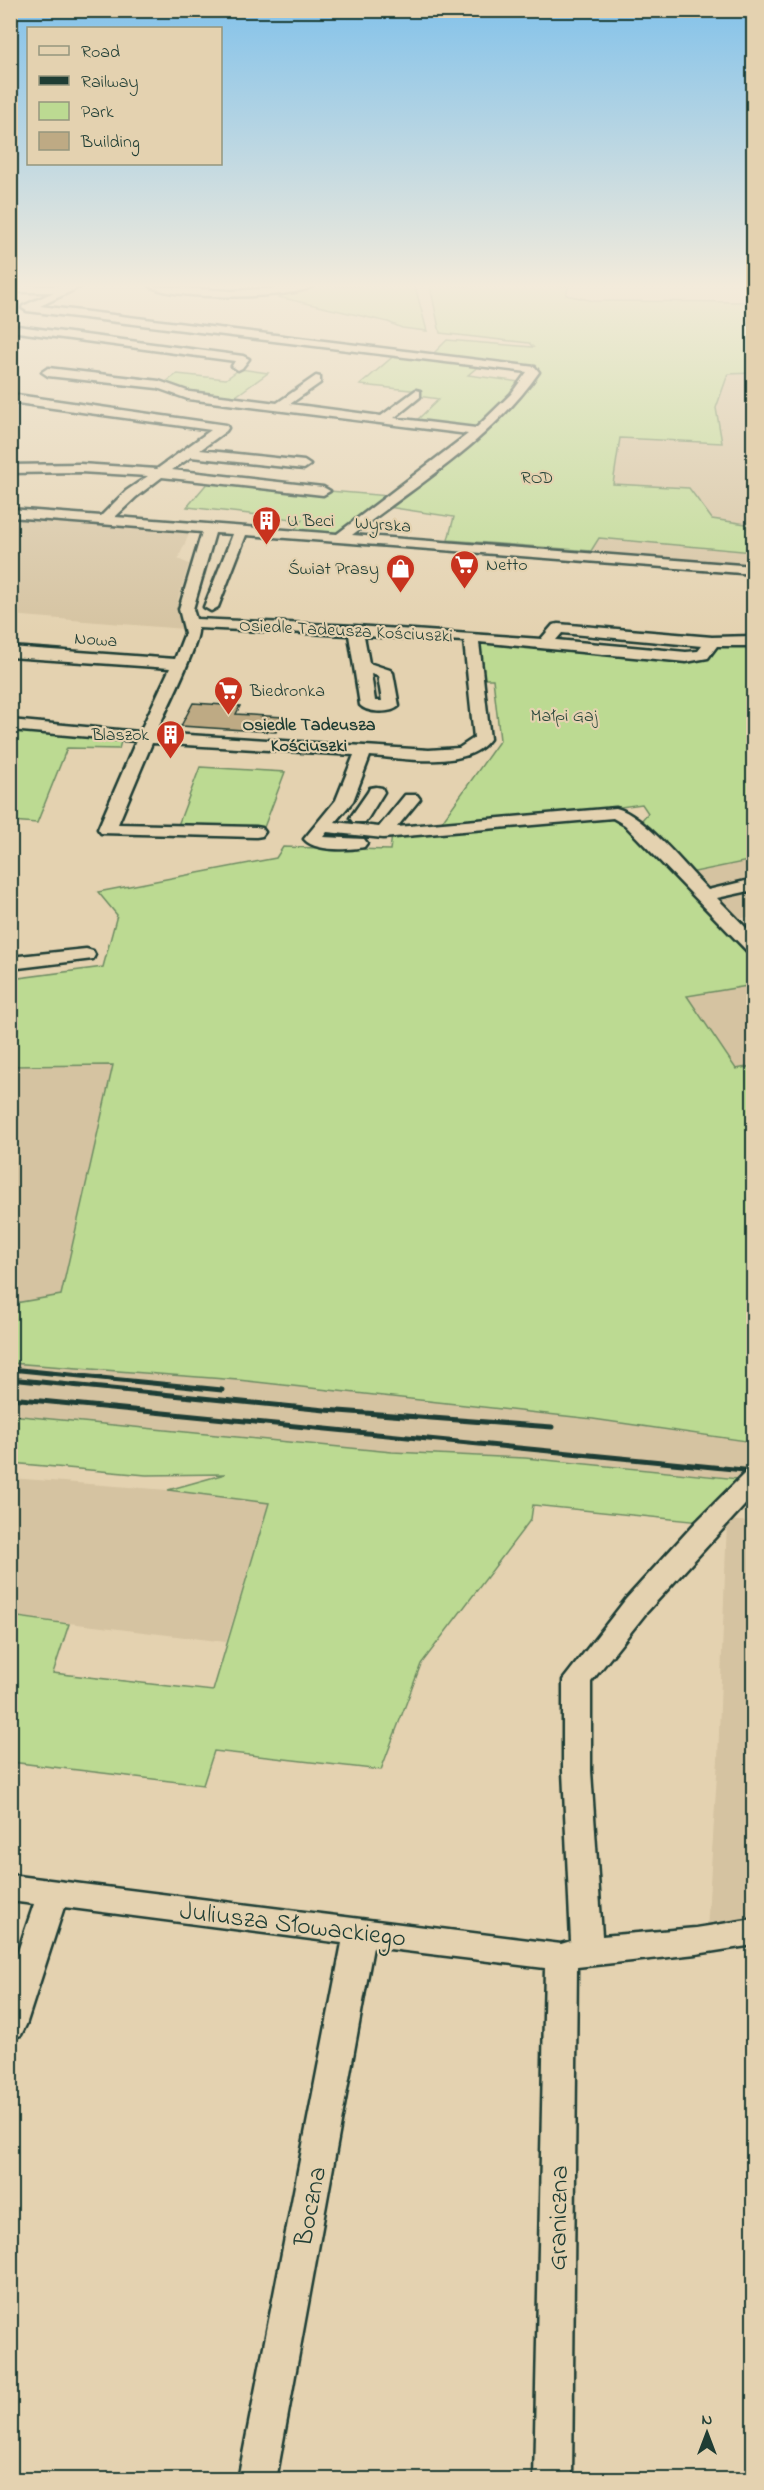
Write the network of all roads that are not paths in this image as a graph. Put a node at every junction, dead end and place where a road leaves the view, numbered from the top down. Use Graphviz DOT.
graph roads {
  1 [pos="40,402"];
  2 [pos="243,402"];
  3 [pos="286,402"];
  4 [pos="406,402"];
  5 [pos="510,402"];
  6 [pos="279,407"];
  7 [pos="386,419"];
  8 [pos="479,432"];
  9 [pos="191,453"];
  10 [pos="304,465"];
  11 [pos="10,469"];
  12 [pos="161,474"];
  13 [pos="323,491"];
  14 [pos="10,513"];
  15 [pos="104,520"];
  16 [pos="210,528"];
  17 [pos="241,530"];
  18 [pos="340,538"];
  19 [pos="753,570"];
  20 [pos="211,607"];
  21 [pos="189,623"];
  22 [pos="356,630"];
  23 [pos="471,637"];
  24 [pos="753,641"];
  25 [pos="10,652"];
  26 [pos="179,664"];
  27 [pos="361,666"];
  28 [pos="10,725"];
  29 [pos="147,737"];
  30 [pos="364,751"];
  31 [pos="376,792"];
  32 [pos="411,799"];
  33 [pos="327,820"];
  34 [pos="376,829"];
  35 [pos="256,832"];
  36 [pos="753,884"];
  37 [pos="704,896"];
  38 [pos="753,946"];
  39 [pos="86,956"];
  40 [pos="10,963"];
  41 [pos="753,1479"];
  42 [pos="10,1888"];
  43 [pos="53,1893"];
  44 [pos="360,1932"];
  45 [pos="753,1932"];
  46 [pos="574,1954"];
  47 [pos="10,2025"];
  48 [pos="257,2480"];
  49 [pos="553,2480"];
  1 -- 9 [label="street"];
  2 -- 6 [label="street"];
  3 -- 6 [label="street"];
  4 -- 7 [label="street"];
  5 -- 8 [label="street"];
  6 -- 7 [label="street"];
  7 -- 8 [label="street"];
  8 -- 18 [label="street"];
  9 -- 10 [label="street"];
  9 -- 12 [label="street"];
  11 -- 12 [label="street"];
  12 -- 13 [label="street"];
  12 -- 15 [label="street"];
  14 -- 15 [label="street, Wyrska"];
  15 -- 16 [label="street, Wyrska"];
  16 -- 17 [label="street, Wyrska"];
  16 -- 21 [label="street"];
  17 -- 18 [label="street, Wyrska"];
  17 -- 20 [label="street"];
  18 -- 19 [label="street, Wyrska"];
  21 -- 22 [label="street, Osiedle Tadeusza Kościuszki"];
  21 -- 26 [label="street"];
  22 -- 23 [label="street, Osiedle Tadeusza Kościuszki"];
  22 -- 27 [label="street"];
  23 -- 24 [label="street"];
  23 -- 30 [label="street, Osiedle Tadeusza Kościuszki"];
  25 -- 26 [label="street, Nowa"];
  26 -- 29 [label="street"];
  28 -- 29 [label="street, Osiedle Tadeusza Kościuszki"];
  29 -- 30 [label="street, Osiedle Tadeusza Kościuszki"];
  29 -- 35 [label="street"];
  30 -- 33 [label="street"];
  31 -- 34 [label="street"];
  32 -- 34 [label="street"];
  33 -- 34 [label="street"];
  33 -- 34 [label="street"];
  34 -- 37 [label="street"];
  36 -- 37 [label="street"];
  37 -- 38 [label="street"];
  39 -- 40 [label="street"];
  41 -- 46 [label="street, Graniczna"];
  42 -- 43 [label="street, Juliusza Słowackiego"];
  43 -- 44 [label="street, Juliusza Słowackiego"];
  43 -- 47 [label="street"];
  44 -- 46 [label="street, Juliusza Słowackiego"];
  44 -- 48 [label="street, Boczna"];
  45 -- 46 [label="street, Juliusza Słowackiego"];
  46 -- 49 [label="street, Graniczna"];
}
